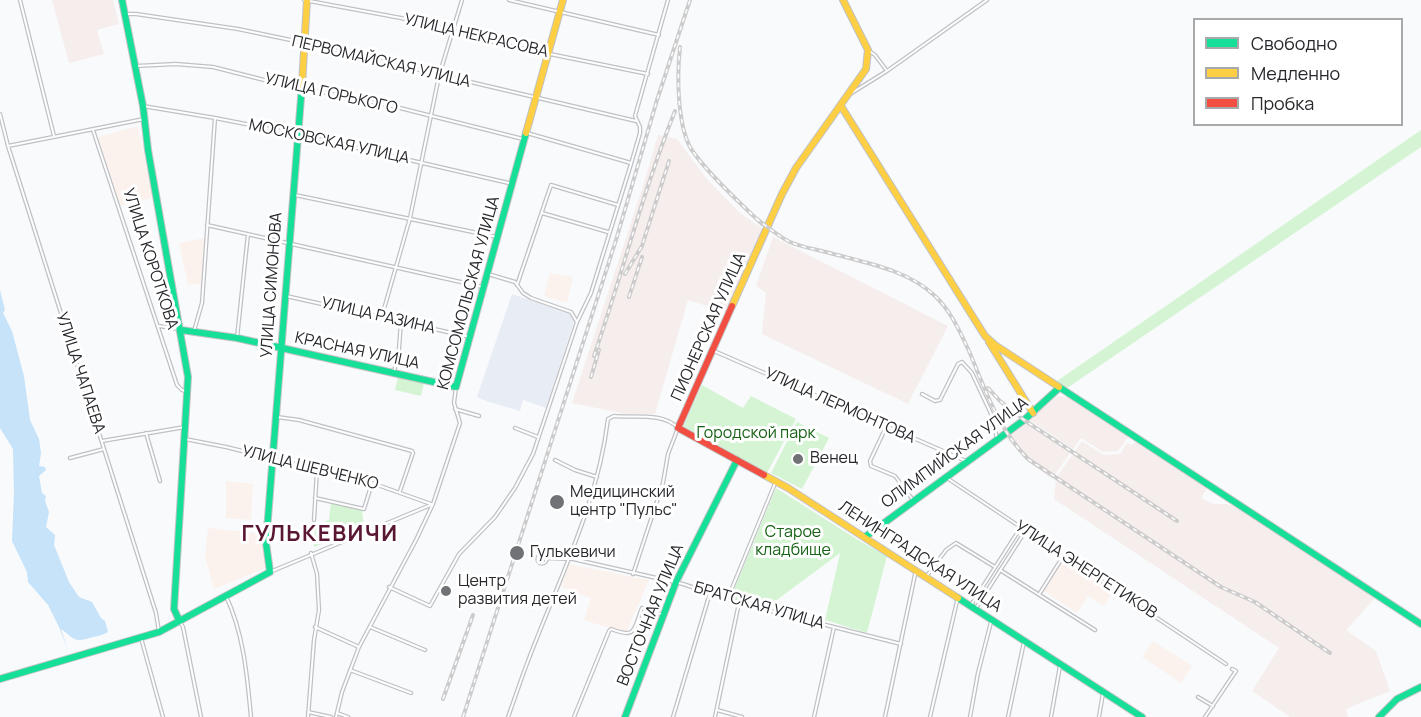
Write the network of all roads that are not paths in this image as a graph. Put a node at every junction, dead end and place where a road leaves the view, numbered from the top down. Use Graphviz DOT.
graph roads {
  1 [pos="20,0"];
  2 [pos="122,0"];
  3 [pos="306,0"];
  4 [pos="462,0"];
  5 [pos="509,0"];
  6 [pos="563,0"];
  7 [pos="668,0"];
  8 [pos="843,0"];
  9 [pos="987,0"];
  10 [pos="560,12"];
  11 [pos="124,14"];
  12 [pos="453,31"];
  13 [pos="659,35"];
  14 [pos="305,43"];
  15 [pos="868,50"];
  16 [pos="549,54"];
  17 [pos="136,66"];
  18 [pos="887,71"];
  19 [pos="648,74"];
  20 [pos="439,76"];
  21 [pos="302,87"];
  22 [pos="850,94"];
  23 [pos="536,97"];
  24 [pos="143,106"];
  25 [pos="841,106"];
  26 [pos="0,114"];
  27 [pos="430,117"];
  28 [pos="215,118"];
  29 [pos="145,119"];
  30 [pos="636,121"];
  31 [pos="93,130"];
  32 [pos="297,134"];
  33 [pos="54,136"];
  34 [pos="526,136"];
  35 [pos="8,146"];
  36 [pos="422,163"];
  37 [pos="631,164"];
  38 [pos="513,184"];
  39 [pos="292,194"];
  40 [pos="618,205"];
  41 [pos="542,213"];
  42 [pos="410,218"];
  43 [pos="207,225"];
  44 [pos="608,232"];
  45 [pos="248,234"];
  46 [pos="497,237"];
  47 [pos="290,243"];
  48 [pos="397,267"];
  49 [pos="488,274"];
  50 [pos="518,285"];
  51 [pos="484,287"];
  52 [pos="286,296"];
  53 [pos="382,316"];
  54 [pos="401,321"];
  55 [pos="577,322"];
  56 [pos="159,326"];
  57 [pos="181,330"];
  58 [pos="194,331"];
  59 [pos="985,336"];
  60 [pos="470,337"];
  61 [pos="237,338"];
  62 [pos="280,347"];
  63 [pos="714,351"];
  64 [pos="394,373"];
  65 [pos="456,387"];
  66 [pos="1059,388"];
  67 [pos="188,392"];
  68 [pos="922,394"];
  69 [pos="455,409"];
  70 [pos="1033,413"];
  71 [pos="275,417"];
  72 [pos="479,417"];
  73 [pos="186,427"];
  74 [pos="886,427"];
  75 [pos="514,428"];
  76 [pos="678,428"];
  77 [pos="146,433"];
  78 [pos="538,437"];
  79 [pos="185,439"];
  80 [pos="997,439"];
  81 [pos="102,441"];
  82 [pos="104,448"];
  83 [pos="70,458"];
  84 [pos="272,458"];
  85 [pos="555,460"];
  86 [pos="737,460"];
  87 [pos="966,461"];
  88 [pos="317,470"];
  89 [pos="945,476"];
  90 [pos="597,477"];
  91 [pos="160,481"];
  92 [pos="776,481"];
  93 [pos="372,483"];
  94 [pos="400,492"];
  95 [pos="315,498"];
  96 [pos="913,500"];
  97 [pos="433,504"];
  98 [pos="314,520"];
  99 [pos="1022,527"];
  100 [pos="1026,530"];
  101 [pos="865,537"];
  102 [pos="312,554"];
  103 [pos="1064,555"];
  104 [pos="547,558"];
  105 [pos="569,559"];
  106 [pos="995,567"];
  107 [pos="916,570"];
  108 [pos="1000,570"];
  109 [pos="270,572"];
  110 [pos="633,574"];
  111 [pos="926,577"];
  112 [pos="676,582"];
  113 [pos="389,587"];
  114 [pos="710,593"];
  115 [pos="1039,594"];
  116 [pos="226,596"];
  117 [pos="958,597"];
  118 [pos="728,599"];
  119 [pos="739,603"];
  120 [pos="973,607"];
  121 [pos="664,615"];
  122 [pos="992,619"];
  123 [pos="179,620"];
  124 [pos="1421,624"];
  125 [pos="369,626"];
  126 [pos="315,627"];
  127 [pos="834,627"];
  128 [pos="1095,630"];
  129 [pos="159,632"];
  130 [pos="141,638"];
  131 [pos="1025,640"];
  132 [pos="901,644"];
  133 [pos="359,647"];
  134 [pos="425,651"];
  135 [pos="1061,663"];
  136 [pos="1226,664"];
  137 [pos="1233,669"];
  138 [pos="350,670"];
  139 [pos="0,679"];
  140 [pos="1421,687"];
  141 [pos="1104,690"];
  142 [pos="411,693"];
  143 [pos="1198,697"];
  144 [pos="1213,706"];
  145 [pos="717,710"];
  146 [pos="308,711"];
  147 [pos="336,715"];
  148 [pos="163,717"];
  149 [pos="201,717"];
  150 [pos="251,717"];
  151 [pos="308,717"];
  152 [pos="331,717"];
  153 [pos="348,717"];
  154 [pos="508,717"];
  155 [pos="574,717"];
  156 [pos="625,717"];
  157 [pos="673,717"];
  158 [pos="715,717"];
  159 [pos="742,717"];
  160 [pos="814,717"];
  161 [pos="885,717"];
  162 [pos="930,717"];
  163 [pos="970,717"];
  164 [pos="1008,717"];
  165 [pos="1051,717"];
  166 [pos="1099,717"];
  167 [pos="1142,717"];
  168 [pos="1205,717"];
  169 [pos="1378,717"];
  1 -- 33 [label="street"];
  2 -- 11 [label="street"];
  3 -- 12 [label="street, УЛИЦА НЕКРАСОВА"];
  3 -- 14 [label="street, УЛИЦА СИМОНОВА"];
  4 -- 12 [label="street"];
  5 -- 10 [label="street"];
  6 -- 10 [label="street, КОМСОМОЛЬСКАЯ УЛИЦА"];
  7 -- 13 [label="street"];
  8 -- 15 [label="street"];
  9 -- 18 [label="street"];
  10 -- 13 [label="street"];
  10 -- 16 [label="street, КОМСОМОЛЬСКАЯ УЛИЦА"];
  11 -- 14 [label="street, ПЕРВОМАЙСКАЯ УЛИЦА"];
  11 -- 17 [label="street"];
  12 -- 16 [label="street, УЛИЦА НЕКРАСОВА"];
  12 -- 20 [label="street"];
  13 -- 19 [label="street"];
  14 -- 20 [label="street, ПЕРВОМАЙСКАЯ УЛИЦА"];
  14 -- 21 [label="street, УЛИЦА СИМОНОВА"];
  15 -- 18 [label="street"];
  15 -- 22 [label="street, ПИОНЕРСКАЯ УЛИЦА"];
  16 -- 19 [label="street, УЛИЦА НЕКРАСОВА"];
  16 -- 23 [label="street, КОМСОМОЛЬСКАЯ УЛИЦА"];
  17 -- 21 [label="street, УЛИЦА ГОРЬКОГО"];
  17 -- 24 [label="street"];
  18 -- 22 [label="street"];
  19 -- 30 [label="street"];
  20 -- 23 [label="street, ПЕРВОМАЙСКАЯ УЛИЦА"];
  20 -- 27 [label="street"];
  21 -- 27 [label="street, УЛИЦА ГОРЬКОГО"];
  21 -- 32 [label="street, УЛИЦА СИМОНОВА"];
  22 -- 25 [label="street, ПИОНЕРСКАЯ УЛИЦА"];
  23 -- 30 [label="street, ПЕРВОМАЙСКАЯ УЛИЦА"];
  23 -- 34 [label="street, КОМСОМОЛЬСКАЯ УЛИЦА"];
  24 -- 28 [label="street, МОСКОВСКАЯ УЛИЦА"];
  24 -- 29 [label="street"];
  25 -- 59 [label="street"];
  25 -- 63 [label="street, ПИОНЕРСКАЯ УЛИЦА"];
  26 -- 35 [label="street, УЛИЦА ЧАПАЕВА"];
  27 -- 34 [label="street, УЛИЦА ГОРЬКОГО"];
  27 -- 36 [label="street"];
  28 -- 32 [label="street, МОСКОВСКАЯ УЛИЦА"];
  28 -- 43 [label="street, УЛИЦА КОРОТКОВА"];
  29 -- 31 [label="street"];
  29 -- 57 [label="street, УЛИЦА КОРОТКОВА"];
  30 -- 37 [label="street"];
  31 -- 33 [label="street"];
  31 -- 56 [label="street, УЛИЦА КОРОТКОВА"];
  32 -- 36 [label="street, МОСКОВСКАЯ УЛИЦА"];
  32 -- 39 [label="street, УЛИЦА СИМОНОВА"];
  33 -- 35 [label="street"];
  34 -- 37 [label="street, УЛИЦА ГОРЬКОГО"];
  34 -- 38 [label="street, КОМСОМОЛЬСКАЯ УЛИЦА"];
  35 -- 81 [label="street, УЛИЦА ЧАПАЕВА"];
  36 -- 38 [label="street, МОСКОВСКАЯ УЛИЦА"];
  36 -- 42 [label="street"];
  37 -- 40 [label="street"];
  38 -- 46 [label="street, КОМСОМОЛЬСКАЯ УЛИЦА"];
  39 -- 42 [label="street"];
  39 -- 47 [label="street, УЛИЦА СИМОНОВА"];
  40 -- 41 [label="street"];
  40 -- 44 [label="street"];
  41 -- 44 [label="street"];
  41 -- 50 [label="street"];
  42 -- 46 [label="street"];
  42 -- 48 [label="street"];
  43 -- 45 [label="street"];
  43 -- 58 [label="street, УЛИЦА КОРОТКОВА"];
  44 -- 55 [label="street"];
  45 -- 47 [label="street"];
  45 -- 61 [label="street"];
  46 -- 49 [label="street, КОМСОМОЛЬСКАЯ УЛИЦА"];
  47 -- 48 [label="street"];
  47 -- 52 [label="street, УЛИЦА СИМОНОВА"];
  48 -- 51 [label="street"];
  48 -- 53 [label="street"];
  49 -- 50 [label="street"];
  49 -- 51 [label="street, КОМСОМОЛЬСКАЯ УЛИЦА"];
  50 -- 55 [label="street"];
  51 -- 60 [label="street, КОМСОМОЛЬСКАЯ УЛИЦА"];
  52 -- 53 [label="street, УЛИЦА РАЗИНА"];
  52 -- 62 [label="street, УЛИЦА СИМОНОВА"];
  53 -- 54 [label="street, УЛИЦА РАЗИНА"];
  54 -- 60 [label="street, УЛИЦА РАЗИНА"];
  54 -- 64 [label="street"];
  55 -- 78 [label="street"];
  56 -- 57 [label="street"];
  56 -- 67 [label="street, УЛИЦА КОРОТКОВА"];
  57 -- 58 [label="street, КРАСНАЯ УЛИЦА"];
  57 -- 67 [label="street, УЛИЦА КОРОТКОВА"];
  58 -- 61 [label="street, КРАСНАЯ УЛИЦА"];
  59 -- 66 [label="street"];
  59 -- 70 [label="street"];
  60 -- 65 [label="street, КОМСОМОЛЬСКАЯ УЛИЦА"];
  61 -- 62 [label="street, КРАСНАЯ УЛИЦА"];
  62 -- 64 [label="street, КРАСНАЯ УЛИЦА"];
  62 -- 71 [label="street, УЛИЦА СИМОНОВА"];
  63 -- 74 [label="street, УЛИЦА ЛЕРМОНТОВА"];
  63 -- 76 [label="street, ПИОНЕРСКАЯ УЛИЦА"];
  64 -- 65 [label="street, КРАСНАЯ УЛИЦА"];
  65 -- 69 [label="street, КОМСОМОЛЬСКАЯ УЛИЦА"];
  66 -- 70 [label="street, ОЛИМПИЙСКАЯ УЛИЦА"];
  66 -- 124 [label="street"];
  67 -- 73 [label="street, УЛИЦА КОРОТКОВА"];
  68 -- 80 [label="street"];
  69 -- 72 [label="street"];
  69 -- 97 [label="street, КОМСОМОЛЬСКАЯ УЛИЦА"];
  70 -- 80 [label="street, ОЛИМПИЙСКАЯ УЛИЦА"];
  71 -- 84 [label="street, УЛИЦА СИМОНОВА"];
  71 -- 94 [label="street"];
  73 -- 77 [label="street"];
  73 -- 79 [label="street, УЛИЦА КОРОТКОВА"];
  74 -- 87 [label="street, УЛИЦА ЛЕРМОНТОВА"];
  74 -- 96 [label="street"];
  75 -- 78 [label="street"];
  76 -- 86 [label="street, ЛЕНИНГРАДСКАЯ УЛИЦА"];
  76 -- 90 [label="street"];
  76 -- 110 [label="street, ПИОНЕРСКАЯ УЛИЦА"];
  77 -- 81 [label="street"];
  77 -- 91 [label="street"];
  78 -- 113 [label="street"];
  79 -- 84 [label="street, УЛИЦА ШЕВЧЕНКО"];
  79 -- 123 [label="street, УЛИЦА КОРОТКОВА"];
  80 -- 87 [label="street, ОЛИМПИЙСКАЯ УЛИЦА"];
  81 -- 82 [label="street, УЛИЦА ЧАПАЕВА"];
  82 -- 83 [label="street"];
  82 -- 129 [label="street, УЛИЦА ЧАПАЕВА"];
  84 -- 88 [label="street, УЛИЦА ШЕВЧЕНКО"];
  84 -- 109 [label="street, УЛИЦА СИМОНОВА"];
  85 -- 90 [label="street"];
  86 -- 92 [label="street, ЛЕНИНГРАДСКАЯ УЛИЦА"];
  86 -- 112 [label="street, ВОСТОЧНАЯ УЛИЦА"];
  87 -- 89 [label="street, ОЛИМПИЙСКАЯ УЛИЦА"];
  88 -- 93 [label="street, УЛИЦА ШЕВЧЕНКО"];
  88 -- 95 [label="street"];
  89 -- 96 [label="street, ОЛИМПИЙСКАЯ УЛИЦА"];
  89 -- 99 [label="street, УЛИЦА ЭНЕРГЕТИКОВ"];
  90 -- 105 [label="street"];
  92 -- 101 [label="street, ЛЕНИНГРАДСКАЯ УЛИЦА"];
  92 -- 118 [label="street"];
  93 -- 94 [label="street, УЛИЦА ШЕВЧЕНКО"];
  93 -- 95 [label="street"];
  94 -- 97 [label="street, УЛИЦА ШЕВЧЕНКО"];
  95 -- 98 [label="street"];
  96 -- 101 [label="street, ОЛИМПИЙСКАЯ УЛИЦА"];
  97 -- 102 [label="street"];
  97 -- 113 [label="street, КОМСОМОЛЬСКАЯ УЛИЦА"];
  99 -- 100 [label="street, УЛИЦА ЭНЕРГЕТИКОВ"];
  99 -- 106 [label="street"];
  100 -- 103 [label="street, УЛИЦА ЭНЕРГЕТИКОВ"];
  100 -- 108 [label="street"];
  101 -- 107 [label="street, ЛЕНИНГРАДСКАЯ УЛИЦА"];
  102 -- 109 [label="street"];
  102 -- 126 [label="street"];
  103 -- 115 [label="street"];
  103 -- 136 [label="street, УЛИЦА ЭНЕРГЕТИКОВ"];
  104 -- 105 [label="street, БРАТСКАЯ УЛИЦА"];
  105 -- 110 [label="street, БРАТСКАЯ УЛИЦА"];
  105 -- 154 [label="street"];
  106 -- 111 [label="street"];
  106 -- 120 [label="street"];
  107 -- 111 [label="street, ЛЕНИНГРАДСКАЯ УЛИЦА"];
  107 -- 132 [label="street"];
  108 -- 115 [label="street"];
  108 -- 120 [label="street"];
  109 -- 116 [label="street"];
  110 -- 112 [label="street, БРАТСКАЯ УЛИЦА"];
  111 -- 117 [label="street, ЛЕНИНГРАДСКАЯ УЛИЦА"];
  112 -- 114 [label="street, БРАТСКАЯ УЛИЦА"];
  112 -- 121 [label="street, ВОСТОЧНАЯ УЛИЦА"];
  113 -- 125 [label="street, КОМСОМОЛЬСКАЯ УЛИЦА"];
  114 -- 118 [label="street, БРАТСКАЯ УЛИЦА"];
  114 -- 157 [label="street"];
  115 -- 128 [label="street"];
  116 -- 123 [label="street"];
  116 -- 150 [label="street"];
  117 -- 120 [label="street, ЛЕНИНГРАДСКАЯ УЛИЦА"];
  117 -- 162 [label="street"];
  118 -- 119 [label="street, БРАТСКАЯ УЛИЦА"];
  119 -- 127 [label="street, БРАТСКАЯ УЛИЦА"];
  119 -- 145 [label="street"];
  120 -- 122 [label="street, ЛЕНИНГРАДСКАЯ УЛИЦА"];
  121 -- 155 [label="street"];
  121 -- 156 [label="street, ВОСТОЧНАЯ УЛИЦА"];
  122 -- 131 [label="street, ЛЕНИНГРАДСКАЯ УЛИЦА"];
  122 -- 163 [label="street"];
  123 -- 129 [label="street"];
  123 -- 149 [label="street"];
  125 -- 133 [label="street, КОМСОМОЛЬСКАЯ УЛИЦА"];
  125 -- 134 [label="street"];
  126 -- 133 [label="street"];
  126 -- 146 [label="street"];
  127 -- 132 [label="street, БРАТСКАЯ УЛИЦА"];
  127 -- 160 [label="street"];
  129 -- 130 [label="street"];
  130 -- 139 [label="street"];
  130 -- 148 [label="street"];
  131 -- 135 [label="street, ЛЕНИНГРАДСКАЯ УЛИЦА"];
  131 -- 164 [label="street"];
  132 -- 161 [label="street"];
  133 -- 138 [label="street, КОМСОМОЛЬСКАЯ УЛИЦА"];
  135 -- 141 [label="street, ЛЕНИНГРАДСКАЯ УЛИЦА"];
  135 -- 165 [label="street"];
  137 -- 144 [label="street"];
  138 -- 142 [label="street"];
  138 -- 147 [label="street, КОМСОМОЛЬСКАЯ УЛИЦА"];
  140 -- 169 [label="street"];
  141 -- 166 [label="street"];
  141 -- 167 [label="street, ЛЕНИНГРАДСКАЯ УЛИЦА"];
  143 -- 144 [label="street"];
  144 -- 168 [label="street"];
  145 -- 158 [label="street"];
  145 -- 159 [label="street"];
  146 -- 151 [label="street"];
  146 -- 152 [label="street"];
  147 -- 153 [label="street"];
}
